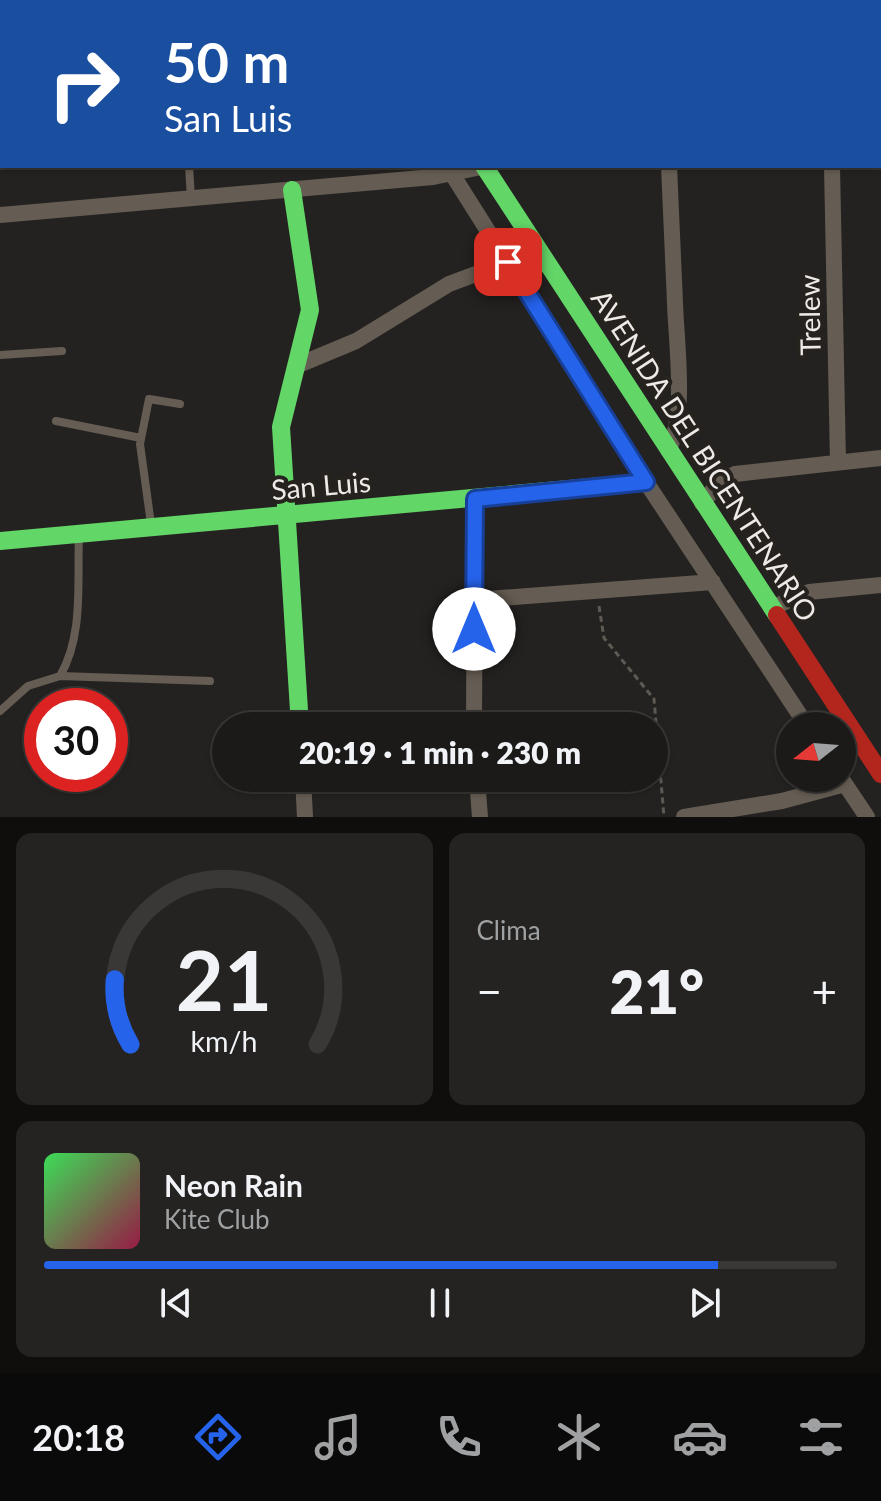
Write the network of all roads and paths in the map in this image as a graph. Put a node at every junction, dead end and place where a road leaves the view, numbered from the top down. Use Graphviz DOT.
graph roads {
  1 [pos="189,168"];
  2 [pos="486,168"];
  3 [pos="669,168"];
  4 [pos="832,168"];
  5 [pos="450,170"];
  6 [pos="292,190"];
  7 [pos="191,198"];
  8 [pos="0,215"];
  9 [pos="508,262"];
  10 [pos="62,351"];
  11 [pos="0,355"];
  12 [pos="296,366"];
  13 [pos="180,404"];
  14 [pos="56,421"];
  15 [pos="141,438"];
  16 [pos="668,450"];
  17 [pos="881,458"];
  18 [pos="838,462"];
  19 [pos="646,482"];
  20 [pos="475,499"];
  21 [pos="702,503"];
  22 [pos="287,516"];
  23 [pos="152,529"];
  24 [pos="79,535"];
  25 [pos="0,541"];
  26 [pos="713,582"];
  27 [pos="881,585"];
  28 [pos="596,591"];
  29 [pos="475,600"];
  30 [pos="771,608"];
  31 [pos="60,676"];
  32 [pos="210,681"];
  33 [pos="0,711"];
  34 [pos="299,712"];
  35 [pos="474,712"];
  36 [pos="798,712"];
  37 [pos="881,774"];
  38 [pos="304,792"];
  39 [pos="478,792"];
  40 [pos="809,792"];
  41 [pos="850,792"];
  42 [pos="305,817"];
  43 [pos="480,817"];
  44 [pos="664,817"];
  45 [pos="684,817"];
  46 [pos="867,817"];
  1 -- 7 [label="lane"];
  2 -- 16 [label="street, AVENIDA DEL BICENTENARIO"];
  3 -- 16 [label="street"];
  4 -- 18 [label="street, Trelew"];
  5 -- 6 [label="street"];
  5 -- 9 [label="street"];
  6 -- 7 [label="street"];
  6 -- 12 [label="street"];
  7 -- 8 [label="street"];
  9 -- 12 [label="street"];
  9 -- 19 [label="street"];
  10 -- 11 [label="lane"];
  12 -- 22 [label="street"];
  13 -- 15 [label="lane"];
  14 -- 15 [label="lane"];
  15 -- 23 [label="lane"];
  16 -- 21 [label="street, AVENIDA DEL BICENTENARIO"];
  17 -- 18 [label="street"];
  18 -- 21 [label="street"];
  19 -- 20 [label="street, San Luis"];
  19 -- 26 [label="street"];
  20 -- 22 [label="street, San Luis"];
  20 -- 29 [label="street"];
  21 -- 30 [label="street, AVENIDA DEL BICENTENARIO"];
  22 -- 23 [label="street, San Luis"];
  22 -- 34 [label="street"];
  23 -- 24 [label="street, San Luis"];
  24 -- 25 [label="street, San Luis"];
  24 -- 31 [label="lane"];
  26 -- 28 [label="street"];
  26 -- 36 [label="street"];
  27 -- 30 [label="street"];
  28 -- 29 [label="street"];
  28 -- 44 [label="path"];
  29 -- 35 [label="street"];
  30 -- 37 [label="street, AVENIDA DEL BICENTENARIO"];
  31 -- 32 [label="lane"];
  31 -- 33 [label="lane"];
  38 -- 42 [label="street"];
  39 -- 43 [label="street"];
  40 -- 45 [label="street"];
  41 -- 46 [label="street"];
}
